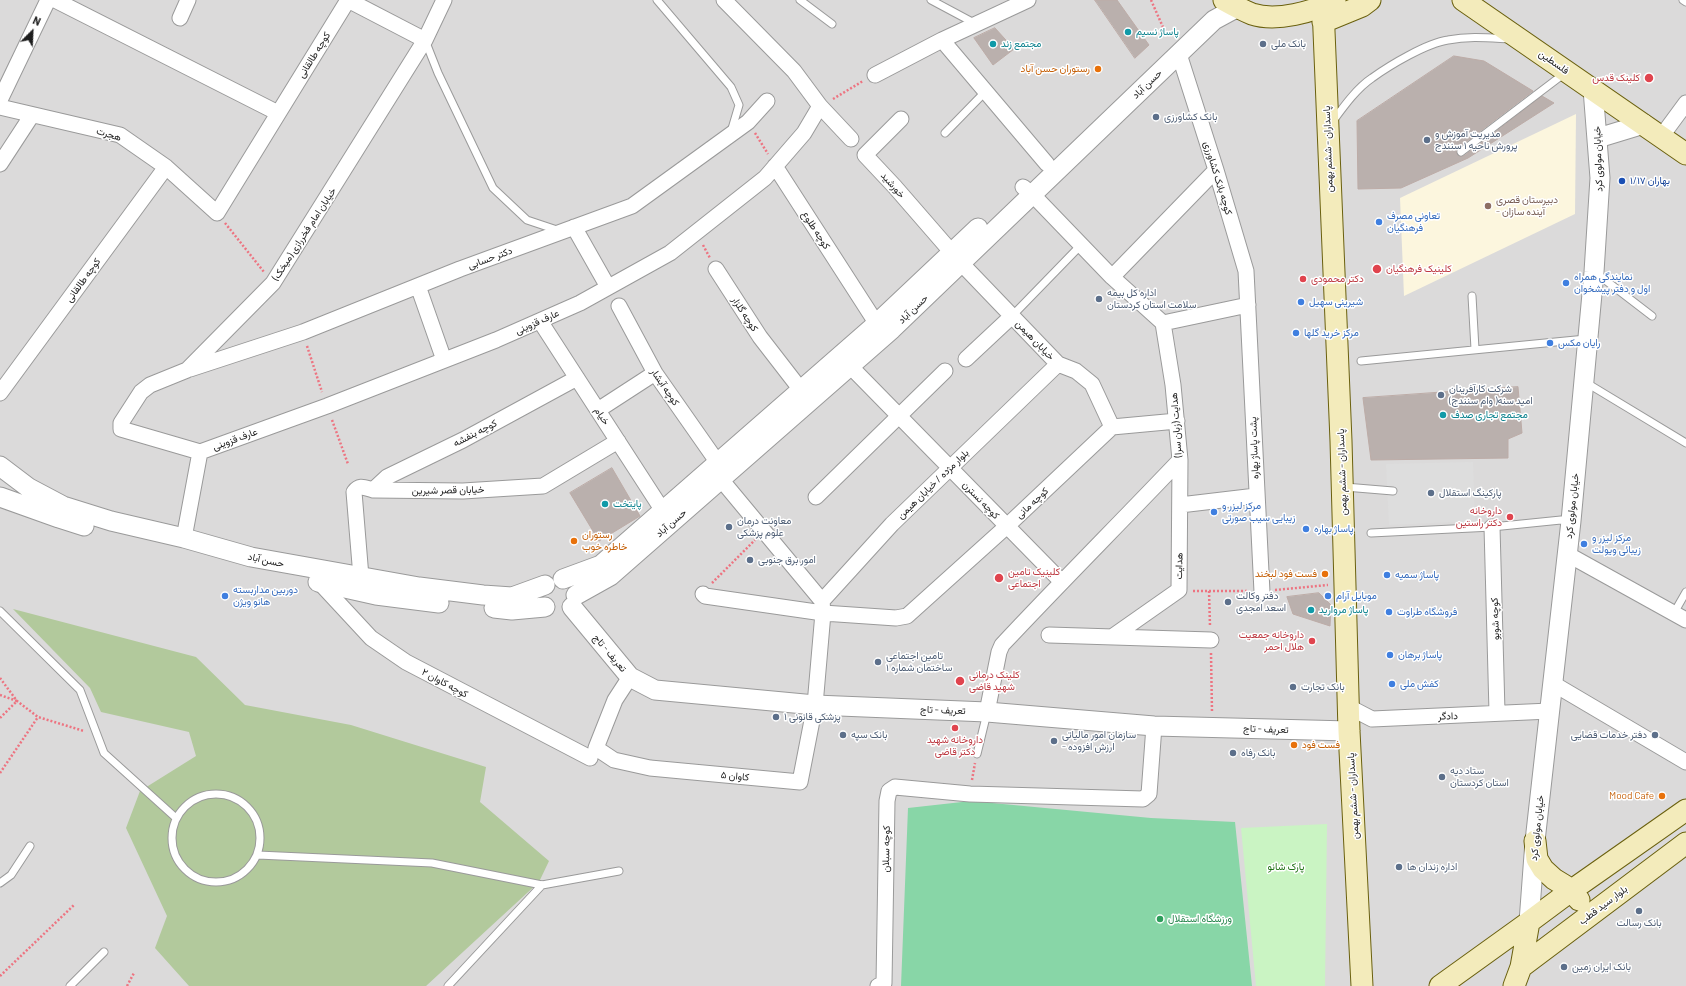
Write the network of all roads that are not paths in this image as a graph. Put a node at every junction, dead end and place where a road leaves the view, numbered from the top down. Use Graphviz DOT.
graph roads {
  1 [pos="48,0"];
  2 [pos="54,0"];
  3 [pos="188,0"];
  4 [pos="348,0"];
  5 [pos="444,0"];
  6 [pos="657,0"];
  7 [pos="724,0"];
  8 [pos="800,0"];
  9 [pos="931,0"];
  10 [pos="1028,0"];
  11 [pos="1370,0"];
  12 [pos="1463,0"];
  13 [pos="1683,0"];
  14 [pos="1228,2"];
  15 [pos="1686,2"];
  16 [pos="1327,10"];
  17 [pos="180,18"];
  18 [pos="832,24"];
  19 [pos="976,24"];
  20 [pos="425,40"];
  21 [pos="942,40"];
  22 [pos="1522,40"];
  23 [pos="1179,54"];
  24 [pos="1567,71"];
  25 [pos="875,75"];
  26 [pos="1593,89"];
  27 [pos="986,91"];
  28 [pos="0,100"];
  29 [pos="767,101"];
  30 [pos="1686,103"];
  31 [pos="820,106"];
  32 [pos="0,107"];
  33 [pos="278,113"];
  34 [pos="32,115"];
  35 [pos="901,119"];
  36 [pos="1644,124"];
  37 [pos="1327,127"];
  38 [pos="1665,132"];
  39 [pos="945,133"];
  40 [pos="730,135"];
  41 [pos="1598,138"];
  42 [pos="850,139"];
  43 [pos="1686,139"];
  44 [pos="1461,152"];
  45 [pos="1686,154"];
  46 [pos="0,164"];
  47 [pos="1047,164"];
  48 [pos="775,166"];
  49 [pos="166,167"];
  50 [pos="1216,170"];
  51 [pos="1027,191"];
  52 [pos="217,213"];
  53 [pos="568,229"];
  54 [pos="1080,244"];
  55 [pos="956,258"];
  56 [pos="716,268"];
  57 [pos="1594,272"];
  58 [pos="1112,277"];
  59 [pos="418,286"];
  60 [pos="608,287"];
  61 [pos="1472,296"];
  62 [pos="1248,305"];
  63 [pos="619,306"];
  64 [pos="1012,316"];
  65 [pos="1652,316"];
  66 [pos="540,321"];
  67 [pos="1163,323"];
  68 [pos="881,330"];
  69 [pos="1588,339"];
  70 [pos="1474,349"];
  71 [pos="966,359"];
  72 [pos="444,360"];
  73 [pos="1361,361"];
  74 [pos="1058,364"];
  75 [pos="851,367"];
  76 [pos="187,370"];
  77 [pos="945,371"];
  78 [pos="655,373"];
  79 [pos="577,378"];
  80 [pos="1583,381"];
  81 [pos="801,390"];
  82 [pos="0,393"];
  83 [pos="598,410"];
  84 [pos="898,416"];
  85 [pos="1177,421"];
  86 [pos="120,427"];
  87 [pos="1112,427"];
  88 [pos="618,441"];
  89 [pos="1686,443"];
  90 [pos="200,452"];
  91 [pos="1180,460"];
  92 [pos="0,466"];
  93 [pos="950,468"];
  94 [pos="717,470"];
  95 [pos="1342,487"];
  96 [pos="373,490"];
  97 [pos="1392,491"];
  98 [pos="1256,496"];
  99 [pos="0,497"];
  100 [pos="816,497"];
  101 [pos="1180,505"];
  102 [pos="663,511"];
  103 [pos="1571,521"];
  104 [pos="1007,526"];
  105 [pos="1492,527"];
  106 [pos="1371,533"];
  107 [pos="184,538"];
  108 [pos="1566,554"];
  109 [pos="361,577"];
  110 [pos="1062,581"];
  111 [pos="319,582"];
  112 [pos="554,582"];
  113 [pos="1262,592"];
  114 [pos="1686,592"];
  115 [pos="703,594"];
  116 [pos="574,601"];
  117 [pos="545,607"];
  118 [pos="823,607"];
  119 [pos="0,611"];
  120 [pos="1680,617"];
  121 [pos="1049,635"];
  122 [pos="1112,637"];
  123 [pos="1211,640"];
  124 [pos="630,677"];
  125 [pos="1552,683"];
  126 [pos="815,705"];
  127 [pos="1349,707"];
  128 [pos="1550,710"];
  129 [pos="987,712"];
  130 [pos="1497,712"];
  131 [pos="1154,726"];
  132 [pos="1349,731"];
  133 [pos="593,753"];
  134 [pos="977,754"];
  135 [pos="1686,762"];
  136 [pos="1686,810"];
  137 [pos="176,818"];
  138 [pos="1535,841"];
  139 [pos="1686,843"];
  140 [pos="30,846"];
  141 [pos="258,855"];
  142 [pos="619,871"];
  143 [pos="0,883"];
  144 [pos="542,885"];
  145 [pos="1572,890"];
  146 [pos="1590,914"];
  147 [pos="1529,922"];
  148 [pos="104,952"];
  149 [pos="1518,977"];
  150 [pos="882,985"];
  151 [pos="70,986"];
  152 [pos="448,986"];
  153 [pos="1362,986"];
  154 [pos="1440,986"];
  1 -- 28 [label="street"];
  2 -- 33 [label="street"];
  3 -- 17 [label="street"];
  4 -- 20 [label="street"];
  4 -- 33 [label="street, کوچه طالقانی"];
  5 -- 20 [label="street, خیابان امام فخررازی (میخک)"];
  6 -- 40 [label="lane"];
  7 -- 31 [label="street"];
  8 -- 18 [label="lane"];
  9 -- 19 [label="lane"];
  10 -- 19 [label="street"];
  11 -- 16 [label="main road"];
  12 -- 22 [label="main road, فلسطین"];
  13 -- 15 [label="lane"];
  14 -- 16 [label="main road"];
  14 -- 23 [label="street, حسن آباد"];
  14 -- 47 [label="street, حسن آباد"];
  16 -- 37 [label="main road, پاسداران - ششم بهمن"];
  19 -- 21 [label="street"];
  20 -- 53 [label="lane"];
  20 -- 76 [label="street, خیابان امام فخررازی (میخک)"];
  21 -- 25 [label="street"];
  21 -- 27 [label="street"];
  22 -- 24 [label="main road, فلسطین"];
  22 -- 37 [label="lane"];
  23 -- 50 [label="street, کوچه بانک کشاورزی"];
  23 -- 51 [label="street, حسن آباد"];
  24 -- 26 [label="main road, فلسطین"];
  24 -- 44 [label="lane"];
  26 -- 36 [label="main road, فلسطین"];
  26 -- 41 [label="street, خیابان مولوی کرد"];
  27 -- 39 [label="lane"];
  27 -- 47 [label="street"];
  29 -- 40 [label="street, دکتر حسابی"];
  30 -- 38 [label="street"];
  31 -- 42 [label="street"];
  31 -- 48 [label="street, عارف قزوینی"];
  32 -- 34 [label="street, هجرت"];
  33 -- 52 [label="street, کوچه طالقانی"];
  34 -- 46 [label="street"];
  34 -- 49 [label="street, هجرت"];
  35 -- 55 [label="street, خورشید"];
  36 -- 38 [label="main road, فلسطین"];
  36 -- 41 [label="street"];
  37 -- 95 [label="main road, پاسداران - ششم بهمن"];
  38 -- 43 [label="main road, فلسطین"];
  38 -- 45 [label="main road, فلسطین"];
  40 -- 53 [label="street, دکتر حسابی"];
  41 -- 57 [label="street, خیابان مولوی کرد"];
  47 -- 51 [label="street, حسن آباد"];
  48 -- 60 [label="street, عارف قزوینی"];
  48 -- 68 [label="street, کوچه طلوع"];
  49 -- 52 [label="street, هجرت"];
  49 -- 82 [label="street, کوچه طالقانی"];
  50 -- 58 [label="street"];
  50 -- 62 [label="street, کوچه بانک کشاورزی"];
  51 -- 54 [label="street"];
  51 -- 55 [label="street, حسن آباد"];
  53 -- 59 [label="street, دکتر حسابی"];
  53 -- 60 [label="street"];
  54 -- 58 [label="street"];
  54 -- 64 [label="lane"];
  55 -- 64 [label="street, خیابان هیمن"];
  55 -- 68 [label="street, حسن آباد"];
  56 -- 81 [label="street, کوچه گلزار"];
  57 -- 65 [label="lane"];
  57 -- 69 [label="street, خیابان مولوی کرد"];
  58 -- 67 [label="street"];
  59 -- 72 [label="street"];
  59 -- 76 [label="street, دکتر حسابی"];
  60 -- 66 [label="street, عارف قزوینی"];
  61 -- 70 [label="lane"];
  62 -- 67 [label="street"];
  62 -- 98 [label="street, پشت پاساژ بهاره"];
  63 -- 78 [label="street, کوچه آبشار"];
  64 -- 71 [label="street"];
  64 -- 74 [label="street, خیابان هیمن"];
  66 -- 72 [label="street, عارف قزوینی"];
  66 -- 79 [label="street, خیام"];
  67 -- 85 [label="street, هدایت (زبان سرا)"];
  68 -- 75 [label="street, حسن آباد"];
  68 -- 81 [label="street, حسن آباد"];
  69 -- 70 [label="lane"];
  69 -- 80 [label="street, خیابان مولوی کرد"];
  70 -- 73 [label="lane"];
  72 -- 90 [label="street, عارف قزوینی"];
  74 -- 87 [label="street, خیابان هیمن"];
  74 -- 93 [label="street, بلوار مژده / خیابان هیمن"];
  75 -- 84 [label="street, کوچه نسترن"];
  75 -- 94 [label="street, حسن آباد"];
  76 -- 86 [label="street, خیابان امام فخررازی (میخک)"];
  77 -- 84 [label="street"];
  78 -- 83 [label="street"];
  78 -- 94 [label="street, کوچه آبشار"];
  79 -- 83 [label="street, خیام"];
  79 -- 96 [label="street, کوچه بنفشه"];
  80 -- 89 [label="lane"];
  80 -- 103 [label="street, خیابان مولوی کرد"];
  81 -- 94 [label="street, حسن آباد"];
  83 -- 88 [label="street, خیام"];
  84 -- 93 [label="street, کوچه نسترن"];
  84 -- 100 [label="street"];
  85 -- 87 [label="street"];
  85 -- 91 [label="street, هدایت (زبان سرا)"];
  86 -- 90 [label="street, عارف قزوینی"];
  87 -- 104 [label="street, کوچه مانی"];
  88 -- 96 [label="street, خیابان قصر شیرین"];
  88 -- 102 [label="street, خیام"];
  90 -- 107 [label="street, عارف قزوینی"];
  91 -- 101 [label="street, هدایت"];
  91 -- 110 [label="street, هدایت (زبان سرا)"];
  92 -- 107 [label="street, حسن آباد"];
  93 -- 104 [label="street, کوچه نسترن"];
  93 -- 118 [label="street, بلوار مژده / خیابان هیمن"];
  94 -- 102 [label="street, حسن آباد"];
  94 -- 116 [label="street, حسن آباد"];
  94 -- 118 [label="street, کوچه آبشار"];
  95 -- 97 [label="lane"];
  95 -- 127 [label="main road, پاسداران - ششم بهمن"];
  96 -- 109 [label="street, خیابان قصر شیرین"];
  98 -- 101 [label="street"];
  98 -- 113 [label="street, پشت پاساژ بهاره"];
  99 -- 111 [label="street, حسن آباد"];
  101 -- 122 [label="street, هدایت"];
  102 -- 112 [label="street, حسن آباد"];
  103 -- 105 [label="lane"];
  103 -- 108 [label="street, خیابان مولوی کرد"];
  104 -- 110 [label="street, کوچه نسترن"];
  104 -- 118 [label="street, کوچه مانی"];
  105 -- 106 [label="lane"];
  105 -- 130 [label="street, کوچه شوبو"];
  107 -- 109 [label="street, حسن آباد"];
  108 -- 120 [label="street"];
  108 -- 125 [label="street, خیابان مولوی کرد"];
  109 -- 112 [label="street, حسن آباد"];
  110 -- 129 [label="street, هدایت (زبان سرا)"];
  111 -- 117 [label="street, حسن آباد"];
  111 -- 133 [label="street, کوچه کاوان ۲"];
  112 -- 116 [label="street"];
  112 -- 117 [label="street"];
  114 -- 120 [label="lane"];
  115 -- 118 [label="street"];
  116 -- 117 [label="street"];
  116 -- 124 [label="street, تعریف - تاج"];
  118 -- 126 [label="street"];
  119 -- 137 [label="lane"];
  121 -- 122 [label="street"];
  122 -- 123 [label="street"];
  124 -- 126 [label="street, تعریف - تاج"];
  124 -- 133 [label="street"];
  125 -- 128 [label="street, خیابان مولوی کرد"];
  125 -- 135 [label="street"];
  126 -- 129 [label="street, تعریف - تاج"];
  126 -- 133 [label="street, کاوان ۵"];
  127 -- 130 [label="street, دادگر"];
  127 -- 132 [label="main road, پاسداران - ششم بهمن"];
  128 -- 130 [label="street, دادگر"];
  128 -- 138 [label="street, خیابان مولوی کرد"];
  129 -- 131 [label="street, تعریف - تاج"];
  129 -- 134 [label="lane"];
  131 -- 132 [label="street, تعریف - تاج"];
  131 -- 150 [label="street, کوچه سبلان"];
  132 -- 153 [label="main road, پاسداران - ششم بهمن"];
  136 -- 145 [label="main road"];
  137 -- 141 [label="lane"];
  137 -- 141 [label="lane"];
  138 -- 145 [label="main road"];
  138 -- 147 [label="street, خیابان مولوی کرد"];
  139 -- 146 [label="main road, بلوار سید قطب"];
  140 -- 143 [label="lane"];
  141 -- 144 [label="lane"];
  142 -- 144 [label="lane"];
  144 -- 152 [label="lane"];
  145 -- 146 [label="main road"];
  145 -- 147 [label="main road"];
  146 -- 149 [label="main road, بلوار سید قطب"];
  147 -- 149 [label="main road"];
  147 -- 154 [label="main road"];
  148 -- 151 [label="lane"];
}
